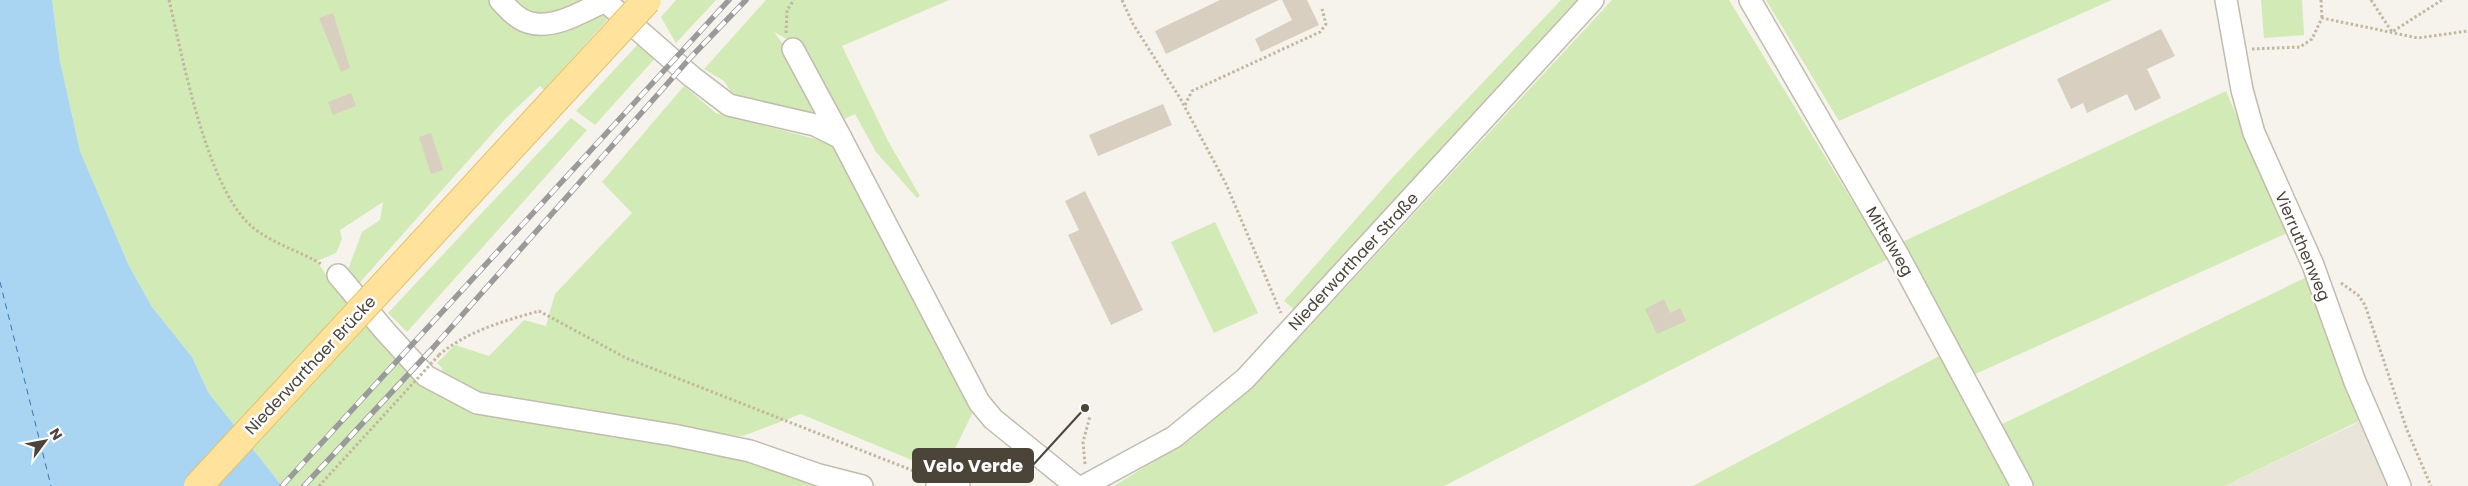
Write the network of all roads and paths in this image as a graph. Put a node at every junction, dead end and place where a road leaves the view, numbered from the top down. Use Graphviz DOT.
graph roads {
  1 [pos="169,0"];
  2 [pos="500,0"];
  3 [pos="604,0"];
  4 [pos="647,0"];
  5 [pos="794,0"];
  6 [pos="1122,0"];
  7 [pos="1593,0"];
  8 [pos="1750,0"];
  9 [pos="2226,0"];
  10 [pos="2320,0"];
  11 [pos="2371,0"];
  12 [pos="2442,0"];
  13 [pos="1322,9"];
  14 [pos="2322,18"];
  15 [pos="2468,31"];
  16 [pos="2392,32"];
  17 [pos="793,49"];
  18 [pos="2235,50"];
  19 [pos="1185,106"];
  20 [pos="841,138"];
  21 [pos="2313,266"];
  22 [pos="338,275"];
  23 [pos="1290,330"];
  24 [pos="1090,416"];
  25 [pos="1081,480"];
  26 [pos="948,485"];
  27 [pos="198,486"];
  28 [pos="319,486"];
  29 [pos="862,486"];
  30 [pos="2022,486"];
  31 [pos="2400,486"];
  32 [pos="2431,486"];
  1 -- 22 [label="path"];
  2 -- 3 [label="street"];
  3 -- 20 [label="street"];
  4 -- 27 [label="main road, Niederwarthaer Brücke, bridge"];
  5 -- 17 [label="path"];
  6 -- 19 [label="path"];
  7 -- 23 [label="street, Niederwarthaer Straße"];
  8 -- 30 [label="street, Mittelweg"];
  9 -- 18 [label="street, Vierruthenweg"];
  10 -- 14 [label="path"];
  11 -- 16 [label="path"];
  12 -- 16 [label="path"];
  13 -- 19 [label="path"];
  14 -- 16 [label="path"];
  14 -- 18 [label="path"];
  15 -- 16 [label="path"];
  17 -- 20 [label="street"];
  18 -- 21 [label="street, Vierruthenweg"];
  19 -- 23 [label="path"];
  20 -- 25 [label="street"];
  21 -- 31 [label="street, Vierruthenweg"];
  21 -- 32 [label="path"];
  22 -- 29 [label="street"];
  23 -- 25 [label="street, Niederwarthaer Straße"];
  24 -- 25 [label="path"];
  26 -- 28 [label="path, bridge"];
}
